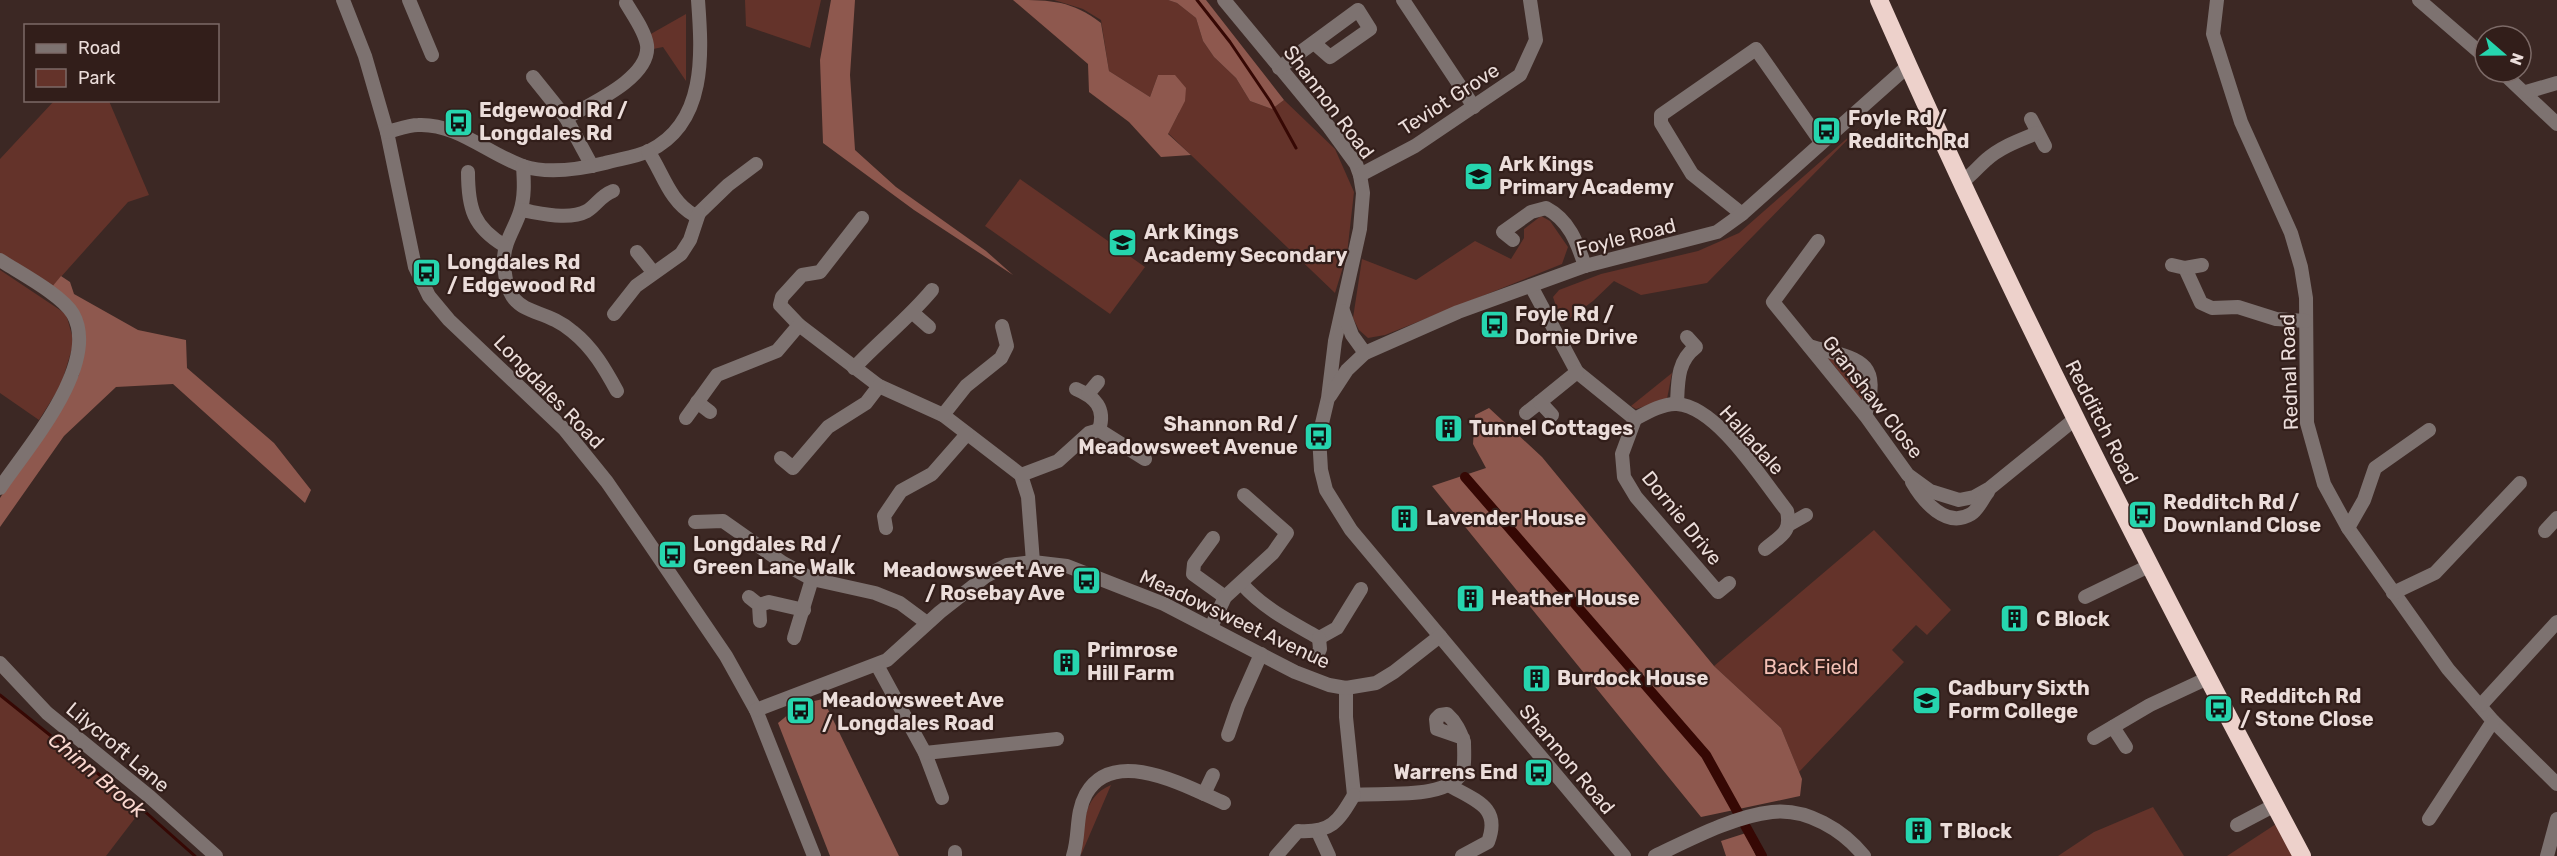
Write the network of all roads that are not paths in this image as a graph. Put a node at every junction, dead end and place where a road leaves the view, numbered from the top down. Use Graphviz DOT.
graph roads {
  1 [pos="409,0"];
  2 [pos="698,0"];
  3 [pos="1224,0"];
  4 [pos="1403,0"];
  5 [pos="1530,0"];
  6 [pos="1879,0"];
  7 [pos="2217,0"];
  8 [pos="2419,0"];
  9 [pos="345,1"];
  10 [pos="626,3"];
  11 [pos="1314,43"];
  12 [pos="2473,47"];
  13 [pos="432,55"];
  14 [pos="1908,66"];
  15 [pos="1279,68"];
  16 [pos="533,77"];
  17 [pos="2557,83"];
  18 [pos="2516,84"];
  19 [pos="2526,92"];
  20 [pos="1474,107"];
  21 [pos="566,118"];
  22 [pos="2031,119"];
  23 [pos="2557,124"];
  24 [pos="387,132"];
  25 [pos="2037,133"];
  26 [pos="1821,142"];
  27 [pos="2045,146"];
  28 [pos="648,151"];
  29 [pos="756,164"];
  30 [pos="523,166"];
  31 [pos="592,166"];
  32 [pos="468,172"];
  33 [pos="1360,175"];
  34 [pos="1962,182"];
  35 [pos="613,191"];
  36 [pos="521,210"];
  37 [pos="699,213"];
  38 [pos="1742,214"];
  39 [pos="862,218"];
  40 [pos="1513,240"];
  41 [pos="1818,242"];
  42 [pos="505,246"];
  43 [pos="637,252"];
  44 [pos="0,260"];
  45 [pos="2202,265"];
  46 [pos="1585,266"];
  47 [pos="653,272"];
  48 [pos="1531,286"];
  49 [pos="932,290"];
  50 [pos="1343,311"];
  51 [pos="913,313"];
  52 [pos="614,314"];
  53 [pos="2306,321"];
  54 [pos="799,325"];
  55 [pos="1002,326"];
  56 [pos="929,327"];
  57 [pos="1350,328"];
  58 [pos="1687,336"];
  59 [pos="1335,341"];
  60 [pos="1809,346"];
  61 [pos="1365,353"];
  62 [pos="1332,358"];
  63 [pos="854,368"];
  64 [pos="1347,370"];
  65 [pos="1577,372"];
  66 [pos="1098,382"];
  67 [pos="879,386"];
  68 [pos="617,391"];
  69 [pos="1328,398"];
  70 [pos="697,402"];
  71 [pos="1540,402"];
  72 [pos="1677,404"];
  73 [pos="710,412"];
  74 [pos="1526,413"];
  75 [pos="943,415"];
  76 [pos="1552,415"];
  77 [pos="1865,415"];
  78 [pos="686,418"];
  79 [pos="1635,419"];
  80 [pos="2075,419"];
  81 [pos="1100,430"];
  82 [pos="2429,430"];
  83 [pos="967,434"];
  84 [pos="781,458"];
  85 [pos="1145,459"];
  86 [pos="1021,475"];
  87 [pos="2520,483"];
  88 [pos="0,489"];
  89 [pos="1244,495"];
  90 [pos="1806,515"];
  91 [pos="695,522"];
  92 [pos="1790,524"];
  93 [pos="886,528"];
  94 [pos="2348,528"];
  95 [pos="1213,538"];
  96 [pos="1765,549"];
  97 [pos="1033,562"];
  98 [pos="2151,565"];
  99 [pos="812,579"];
  100 [pos="1729,582"];
  101 [pos="1242,584"];
  102 [pos="1361,589"];
  103 [pos="2393,592"];
  104 [pos="1225,597"];
  105 [pos="2085,597"];
  106 [pos="804,610"];
  107 [pos="760,621"];
  108 [pos="927,622"];
  109 [pos="2557,622"];
  110 [pos="1211,627"];
  111 [pos="1440,636"];
  112 [pos="794,638"];
  113 [pos="1319,638"];
  114 [pos="1261,654"];
  115 [pos="1316,658"];
  116 [pos="0,663"];
  117 [pos="877,665"];
  118 [pos="2208,678"];
  119 [pos="1346,688"];
  120 [pos="2481,705"];
  121 [pos="756,710"];
  122 [pos="2493,721"];
  123 [pos="2113,727"];
  124 [pos="1228,735"];
  125 [pos="1463,738"];
  126 [pos="2094,738"];
  127 [pos="1056,739"];
  128 [pos="2127,747"];
  129 [pos="925,753"];
  130 [pos="1213,775"];
  131 [pos="2557,784"];
  132 [pos="1450,786"];
  133 [pos="1204,794"];
  134 [pos="1354,795"];
  135 [pos="942,798"];
  136 [pos="1224,803"];
  137 [pos="2275,805"];
  138 [pos="2429,819"];
  139 [pos="2557,819"];
  140 [pos="2236,825"];
  141 [pos="1318,832"];
  142 [pos="216,856"];
  143 [pos="814,856"];
  144 [pos="1072,856"];
  145 [pos="1276,856"];
  146 [pos="1329,856"];
  147 [pos="1462,856"];
  148 [pos="1624,856"];
  149 [pos="1655,856"];
  150 [pos="1864,856"];
  151 [pos="2302,856"];
  152 [pos="2547,856"];
  1 -- 13 [label="street"];
  2 -- 28 [label="street"];
  3 -- 15 [label="street, Shannon Road"];
  4 -- 20 [label="street"];
  5 -- 20 [label="street, Teviot Grove"];
  6 -- 14 [label="highway, Redditch Road"];
  7 -- 53 [label="street, Rednal Road"];
  8 -- 12 [label="street"];
  9 -- 24 [label="street, Longdales Road"];
  10 -- 21 [label="street"];
  11 -- 15 [label="street"];
  14 -- 26 [label="street, Foyle Road"];
  14 -- 34 [label="highway, Redditch Road"];
  15 -- 33 [label="street, Shannon Road"];
  16 -- 21 [label="street"];
  17 -- 19 [label="street"];
  18 -- 19 [label="street"];
  19 -- 23 [label="street"];
  20 -- 33 [label="street, Teviot Grove"];
  21 -- 31 [label="street"];
  22 -- 25 [label="street"];
  24 -- 30 [label="street"];
  24 -- 121 [label="street, Longdales Road"];
  25 -- 27 [label="street"];
  25 -- 34 [label="street"];
  26 -- 38 [label="street, Foyle Road"];
  26 -- 38 [label="street"];
  28 -- 31 [label="street"];
  28 -- 37 [label="street"];
  29 -- 37 [label="street"];
  30 -- 31 [label="street"];
  30 -- 36 [label="street"];
  32 -- 42 [label="street"];
  33 -- 50 [label="street, Shannon Road"];
  34 -- 80 [label="highway, Redditch Road"];
  35 -- 36 [label="street"];
  36 -- 42 [label="street"];
  37 -- 47 [label="street"];
  38 -- 46 [label="street, Foyle Road"];
  39 -- 54 [label="street"];
  40 -- 46 [label="street"];
  41 -- 60 [label="street, Granshaw Close"];
  42 -- 68 [label="street"];
  43 -- 47 [label="street"];
  44 -- 88 [label="street"];
  45 -- 53 [label="street"];
  46 -- 48 [label="street, Foyle Road"];
  47 -- 52 [label="street"];
  48 -- 61 [label="street, Foyle Road"];
  48 -- 65 [label="street"];
  49 -- 51 [label="street"];
  50 -- 57 [label="street"];
  50 -- 59 [label="street, Shannon Road"];
  51 -- 56 [label="street"];
  51 -- 63 [label="street"];
  53 -- 94 [label="street, Rednal Road"];
  54 -- 63 [label="street"];
  54 -- 70 [label="street"];
  55 -- 75 [label="street"];
  57 -- 59 [label="street"];
  57 -- 61 [label="street"];
  58 -- 72 [label="street"];
  59 -- 62 [label="street, Shannon Road"];
  60 -- 77 [label="street, Granshaw Close"];
  60 -- 77 [label="street"];
  61 -- 64 [label="street, Foyle Road"];
  62 -- 64 [label="street"];
  62 -- 69 [label="street, Shannon Road"];
  63 -- 67 [label="street"];
  64 -- 69 [label="street, Foyle Road"];
  65 -- 71 [label="street"];
  65 -- 79 [label="street"];
  66 -- 81 [label="street"];
  67 -- 75 [label="street"];
  67 -- 84 [label="street"];
  69 -- 111 [label="street, Shannon Road"];
  70 -- 73 [label="street"];
  70 -- 78 [label="street"];
  71 -- 74 [label="street"];
  71 -- 76 [label="street"];
  72 -- 79 [label="street"];
  72 -- 92 [label="street, Halladale"];
  75 -- 83 [label="street"];
  77 -- 80 [label="street, Granshaw Close"];
  79 -- 100 [label="street, Dornie Drive"];
  80 -- 98 [label="highway, Redditch Road"];
  81 -- 85 [label="street"];
  81 -- 86 [label="street"];
  82 -- 94 [label="street"];
  83 -- 86 [label="street"];
  83 -- 93 [label="street"];
  86 -- 97 [label="street"];
  87 -- 103 [label="street"];
  89 -- 101 [label="street"];
  90 -- 92 [label="street"];
  91 -- 99 [label="street"];
  92 -- 96 [label="street"];
  94 -- 103 [label="street, Rednal Road"];
  95 -- 104 [label="street"];
  97 -- 108 [label="street, Meadowsweet Avenue"];
  97 -- 110 [label="street, Meadowsweet Avenue"];
  98 -- 105 [label="street"];
  98 -- 118 [label="highway, Redditch Road"];
  99 -- 106 [label="street"];
  99 -- 108 [label="street"];
  101 -- 104 [label="street"];
  101 -- 113 [label="street"];
  102 -- 113 [label="street"];
  103 -- 120 [label="street, Rednal Road"];
  104 -- 110 [label="street"];
  106 -- 107 [label="street"];
  106 -- 112 [label="street"];
  108 -- 117 [label="street, Meadowsweet Avenue"];
  109 -- 120 [label="street"];
  110 -- 114 [label="street, Meadowsweet Avenue"];
  111 -- 119 [label="street, Meadowsweet Avenue"];
  111 -- 148 [label="street, Shannon Road"];
  113 -- 115 [label="street"];
  114 -- 119 [label="street, Meadowsweet Avenue"];
  114 -- 124 [label="street"];
  116 -- 142 [label="street, Lilycroft Lane"];
  117 -- 121 [label="street, Meadowsweet Avenue"];
  117 -- 129 [label="street"];
  118 -- 123 [label="street"];
  118 -- 137 [label="highway, Redditch Road"];
  119 -- 134 [label="street"];
  120 -- 122 [label="street, Rednal Road"];
  121 -- 143 [label="street, Longdales Road"];
  122 -- 131 [label="street, Rednal Road"];
  122 -- 138 [label="street"];
  123 -- 126 [label="street"];
  123 -- 128 [label="street"];
  125 -- 132 [label="street"];
  127 -- 129 [label="street"];
  129 -- 135 [label="street"];
  130 -- 133 [label="street"];
  132 -- 134 [label="street"];
  132 -- 147 [label="street"];
  133 -- 136 [label="street"];
  133 -- 144 [label="street"];
  134 -- 141 [label="street"];
  137 -- 140 [label="street"];
  137 -- 151 [label="highway, Redditch Road"];
  139 -- 152 [label="street"];
  141 -- 145 [label="street"];
  141 -- 146 [label="street"];
  149 -- 150 [label="street"];
}
